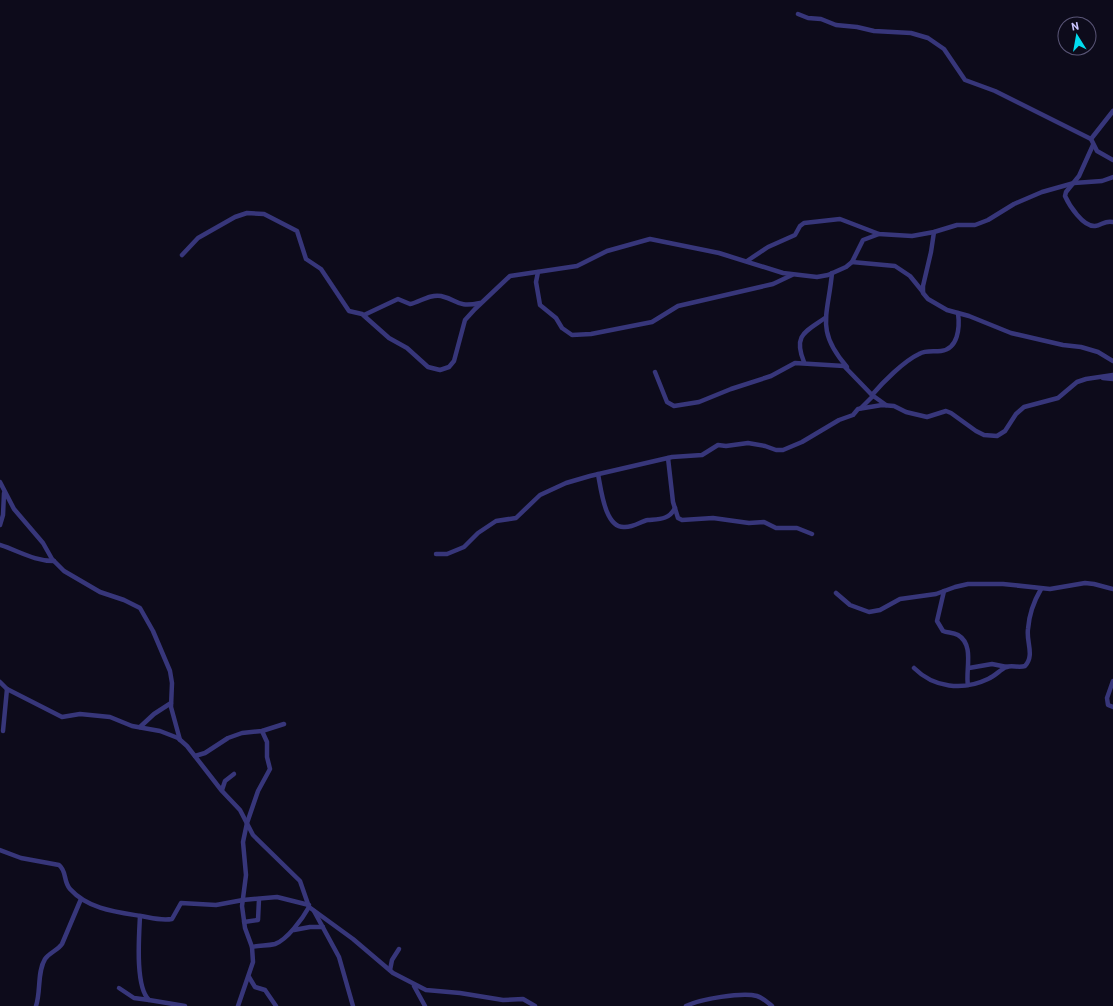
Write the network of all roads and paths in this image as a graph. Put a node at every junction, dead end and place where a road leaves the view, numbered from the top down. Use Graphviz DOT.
graph roads {
  1 [pos="798,14"];
  2 [pos="1113,110"];
  3 [pos="1091,139"];
  4 [pos="1093,145"];
  5 [pos="1113,160"];
  6 [pos="1113,177"];
  7 [pos="1074,183"];
  8 [pos="1113,222"];
  9 [pos="934,232"];
  10 [pos="879,234"];
  11 [pos="182,255"];
  12 [pos="747,261"];
  13 [pos="852,262"];
  14 [pos="538,272"];
  15 [pos="832,273"];
  16 [pos="796,275"];
  17 [pos="923,293"];
  18 [pos="481,303"];
  19 [pos="958,313"];
  20 [pos="364,315"];
  21 [pos="825,318"];
  22 [pos="1113,360"];
  23 [pos="804,362"];
  24 [pos="847,367"];
  25 [pos="655,372"];
  26 [pos="1113,375"];
  27 [pos="1099,377"];
  28 [pos="1113,379"];
  29 [pos="873,395"];
  30 [pos="886,405"];
  31 [pos="861,408"];
  32 [pos="668,458"];
  33 [pos="598,474"];
  34 [pos="0,482"];
  35 [pos="4,491"];
  36 [pos="674,508"];
  37 [pos="0,525"];
  38 [pos="812,534"];
  39 [pos="0,545"];
  40 [pos="436,554"];
  41 [pos="54,561"];
  42 [pos="1113,589"];
  43 [pos="1041,590"];
  44 [pos="944,591"];
  45 [pos="836,593"];
  46 [pos="1007,667"];
  47 [pos="914,668"];
  48 [pos="969,668"];
  49 [pos="1113,681"];
  50 [pos="0,682"];
  51 [pos="968,685"];
  52 [pos="7,689"];
  53 [pos="171,703"];
  54 [pos="1113,707"];
  55 [pos="284,724"];
  56 [pos="140,727"];
  57 [pos="262,730"];
  58 [pos="3,732"];
  59 [pos="180,740"];
  60 [pos="195,756"];
  61 [pos="234,774"];
  62 [pos="222,790"];
  63 [pos="247,822"];
  64 [pos="0,850"];
  65 [pos="81,899"];
  66 [pos="259,899"];
  67 [pos="243,900"];
  68 [pos="309,906"];
  69 [pos="314,911"];
  70 [pos="140,916"];
  71 [pos="244,922"];
  72 [pos="323,927"];
  73 [pos="290,931"];
  74 [pos="252,947"];
  75 [pos="399,949"];
  76 [pos="390,970"];
  77 [pos="249,977"];
  78 [pos="413,985"];
  79 [pos="119,988"];
  80 [pos="149,1000"];
  81 [pos="36,1006"];
  82 [pos="185,1006"];
  83 [pos="238,1006"];
  84 [pos="276,1006"];
  85 [pos="353,1006"];
  86 [pos="426,1006"];
  87 [pos="536,1006"];
  88 [pos="686,1006"];
  89 [pos="772,1006"];
  1 -- 3 [label="street"];
  2 -- 3 [label="street"];
  3 -- 4 [label="street"];
  4 -- 5 [label="street"];
  4 -- 7 [label="street"];
  6 -- 7 [label="street"];
  7 -- 8 [label="street"];
  7 -- 9 [label="street"];
  9 -- 10 [label="street"];
  9 -- 17 [label="street"];
  10 -- 12 [label="street"];
  10 -- 13 [label="street"];
  11 -- 20 [label="street"];
  12 -- 14 [label="street"];
  12 -- 16 [label="street"];
  13 -- 15 [label="street"];
  13 -- 17 [label="street"];
  14 -- 16 [label="street"];
  14 -- 18 [label="street"];
  15 -- 16 [label="street"];
  15 -- 21 [label="street"];
  17 -- 19 [label="street"];
  18 -- 20 [label="street"];
  18 -- 20 [label="street"];
  19 -- 22 [label="street"];
  19 -- 29 [label="street"];
  21 -- 23 [label="street"];
  21 -- 24 [label="street"];
  23 -- 24 [label="street"];
  23 -- 25 [label="street"];
  24 -- 29 [label="street"];
  26 -- 27 [label="street"];
  27 -- 28 [label="street"];
  27 -- 30 [label="street"];
  29 -- 30 [label="street"];
  29 -- 31 [label="street"];
  30 -- 31 [label="street"];
  31 -- 32 [label="street"];
  32 -- 33 [label="street"];
  32 -- 36 [label="street"];
  33 -- 36 [label="street"];
  33 -- 40 [label="street"];
  34 -- 35 [label="street"];
  35 -- 37 [label="street"];
  35 -- 41 [label="street"];
  36 -- 38 [label="street"];
  39 -- 41 [label="street"];
  41 -- 53 [label="street"];
  42 -- 43 [label="street"];
  43 -- 44 [label="street"];
  43 -- 46 [label="street"];
  44 -- 45 [label="street"];
  44 -- 48 [label="street"];
  46 -- 48 [label="street"];
  46 -- 51 [label="street"];
  47 -- 51 [label="street"];
  48 -- 51 [label="street"];
  49 -- 54 [label="street"];
  50 -- 52 [label="street"];
  52 -- 56 [label="street"];
  52 -- 58 [label="street"];
  53 -- 56 [label="street"];
  53 -- 59 [label="street"];
  55 -- 57 [label="street"];
  56 -- 59 [label="street"];
  57 -- 60 [label="street"];
  57 -- 63 [label="street"];
  59 -- 60 [label="street"];
  60 -- 62 [label="street"];
  61 -- 62 [label="street"];
  62 -- 63 [label="street"];
  63 -- 67 [label="street"];
  63 -- 68 [label="street"];
  64 -- 65 [label="street"];
  65 -- 70 [label="street"];
  65 -- 81 [label="street"];
  66 -- 67 [label="street"];
  66 -- 68 [label="street"];
  66 -- 71 [label="street"];
  67 -- 70 [label="street"];
  67 -- 71 [label="street"];
  68 -- 69 [label="street"];
  68 -- 73 [label="street"];
  69 -- 72 [label="street"];
  69 -- 76 [label="street"];
  70 -- 80 [label="street"];
  71 -- 74 [label="street"];
  72 -- 73 [label="street"];
  72 -- 85 [label="street"];
  73 -- 74 [label="street"];
  74 -- 77 [label="street"];
  75 -- 76 [label="street"];
  76 -- 78 [label="street"];
  77 -- 83 [label="street"];
  77 -- 84 [label="street"];
  78 -- 86 [label="street"];
  78 -- 87 [label="street"];
  79 -- 80 [label="street"];
  80 -- 82 [label="street"];
  88 -- 89 [label="street"];
}
